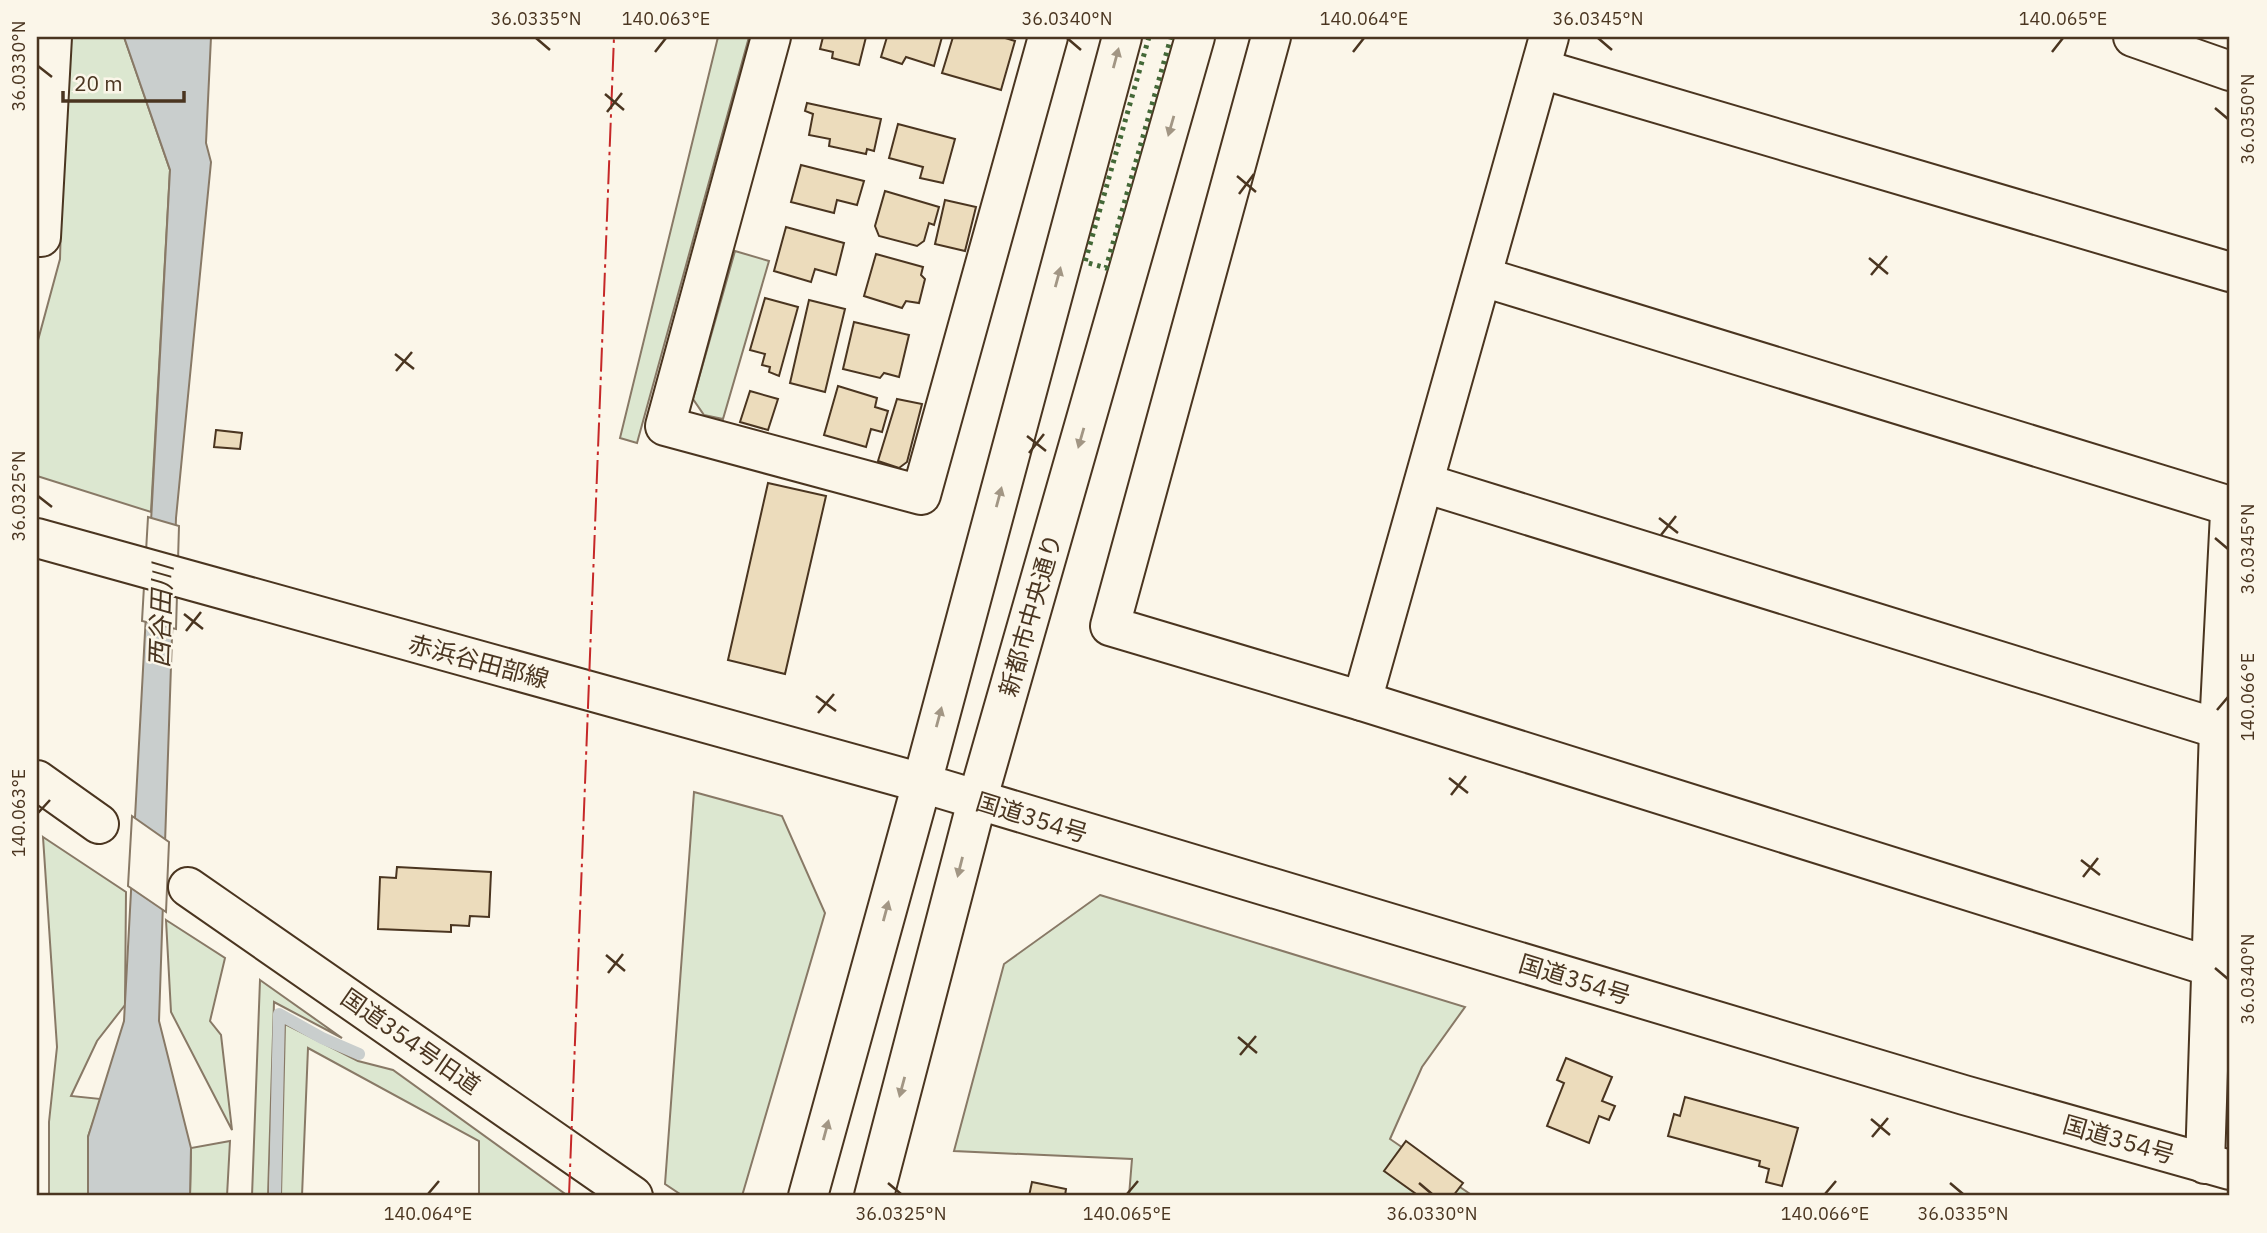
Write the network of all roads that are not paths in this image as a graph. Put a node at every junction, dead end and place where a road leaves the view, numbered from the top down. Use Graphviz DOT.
graph roads {
  1 [pos="52,37"];
  2 [pos="771,37"];
  3 [pos="1048,37"];
  4 [pos="1122,37"];
  5 [pos="1195,37"];
  6 [pos="1271,37"];
  7 [pos="2133,37"];
  8 [pos="1545,53"];
  9 [pos="2230,71"];
  10 [pos="37,237"];
  11 [pos="2230,272"];
  12 [pos="1483,277"];
  13 [pos="1424,483"];
  14 [pos="2230,506"];
  15 [pos="2230,513"];
  16 [pos="40,538"];
  17 [pos="1362,701"];
  18 [pos="2219,729"];
  19 [pos="37,780"];
  20 [pos="922,783"];
  21 [pos="977,801"];
  22 [pos="99,824"];
  23 [pos="188,887"];
  24 [pos="2212,967"];
  25 [pos="2217,1167"];
  26 [pos="633,1196"];
  27 [pos="808,1196"];
  28 [pos="874,1196"];
  1 -- 10 [label="main road"];
  2 -- 3 [label="main road"];
  20 -- 4 [label="main road, one-way"];
  5 -- 21 [label="main road, 新都市中央通り, one-way"];
  6 -- 17 [label="main road"];
  7 -- 9 [label="main road"];
  8 -- 11 [label="main road"];
  8 -- 12 [label="main road"];
  12 -- 13 [label="main road"];
  12 -- 14 [label="main road"];
  13 -- 17 [label="main road"];
  13 -- 18 [label="main road"];
  15 -- 18 [label="main road"];
  16 -- 20 [label="main road, 赤浜谷田部線"];
  17 -- 24 [label="main road"];
  18 -- 24 [label="main road"];
  19 -- 22 [label="main road"];
  20 -- 21 [label="main road, 国道354号"];
  27 -- 20 [label="main road, one-way"];
  21 -- 25 [label="main road, 国道354号"];
  21 -- 28 [label="main road, 新都市中央通り, one-way"];
  23 -- 26 [label="main road, 国道354号旧道"];
  24 -- 25 [label="main road"];
}
